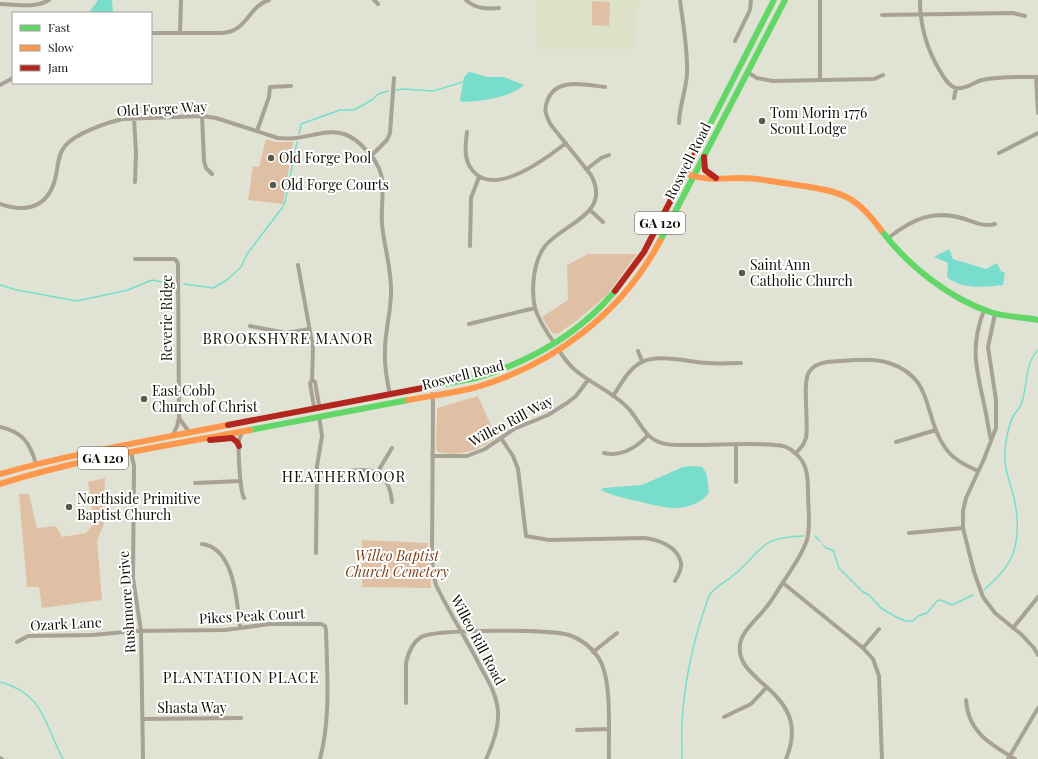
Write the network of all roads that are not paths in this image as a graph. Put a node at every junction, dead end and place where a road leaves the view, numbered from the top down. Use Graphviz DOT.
graph roads {
  1 [pos="49,0"];
  2 [pos="181,0"];
  3 [pos="269,0"];
  4 [pos="374,0"];
  5 [pos="466,0"];
  6 [pos="680,0"];
  7 [pos="751,0"];
  8 [pos="774,0"];
  9 [pos="785,0"];
  10 [pos="820,0"];
  11 [pos="920,0"];
  12 [pos="0,4"];
  13 [pos="378,4"];
  14 [pos="500,8"];
  15 [pos="920,14"];
  16 [pos="882,15"];
  17 [pos="1025,16"];
  18 [pos="152,33"];
  19 [pos="180,33"];
  20 [pos="735,41"];
  21 [pos="747,72"];
  22 [pos="884,75"];
  23 [pos="1037,77"];
  24 [pos="394,78"];
  25 [pos="12,79"];
  26 [pos="820,80"];
  27 [pos="0,85"];
  28 [pos="291,86"];
  29 [pos="605,87"];
  30 [pos="956,88"];
  31 [pos="954,98"];
  32 [pos="1038,113"];
  33 [pos="202,116"];
  34 [pos="134,118"];
  35 [pos="679,123"];
  36 [pos="257,131"];
  37 [pos="467,132"];
  38 [pos="1038,133"];
  39 [pos="566,143"];
  40 [pos="999,153"];
  41 [pos="609,155"];
  42 [pos="372,156"];
  43 [pos="704,156"];
  44 [pos="587,169"];
  45 [pos="686,173"];
  46 [pos="212,174"];
  47 [pos="479,177"];
  48 [pos="693,177"];
  49 [pos="716,178"];
  50 [pos="135,182"];
  51 [pos="0,204"];
  52 [pos="590,210"];
  53 [pos="603,222"];
  54 [pos="995,224"];
  55 [pos="888,238"];
  56 [pos="470,246"];
  57 [pos="135,259"];
  58 [pos="298,265"];
  59 [pos="535,308"];
  60 [pos="984,310"];
  61 [pos="995,314"];
  62 [pos="1038,320"];
  63 [pos="469,324"];
  64 [pos="250,326"];
  65 [pos="309,329"];
  66 [pos="554,343"];
  67 [pos="559,351"];
  68 [pos="638,351"];
  69 [pos="642,362"];
  70 [pos="741,363"];
  71 [pos="588,380"];
  72 [pos="430,387"];
  73 [pos="390,395"];
  74 [pos="432,396"];
  75 [pos="613,396"];
  76 [pos="392,404"];
  77 [pos="317,408"];
  78 [pos="319,417"];
  79 [pos="179,418"];
  80 [pos="0,427"];
  81 [pos="936,430"];
  82 [pos="244,431"];
  83 [pos="190,432"];
  84 [pos="648,435"];
  85 [pos="173,436"];
  86 [pos="501,438"];
  87 [pos="200,440"];
  88 [pos="991,440"];
  89 [pos="896,442"];
  90 [pos="129,444"];
  91 [pos="736,444"];
  92 [pos="239,446"];
  93 [pos="392,448"];
  94 [pos="132,452"];
  95 [pos="604,453"];
  96 [pos="796,453"];
  97 [pos="432,456"];
  98 [pos="36,464"];
  99 [pos="978,471"];
  100 [pos="38,472"];
  101 [pos="377,473"];
  102 [pos="0,474"];
  103 [pos="317,474"];
  104 [pos="241,481"];
  105 [pos="736,482"];
  106 [pos="195,483"];
  107 [pos="0,484"];
  108 [pos="244,498"];
  109 [pos="392,502"];
  110 [pos="963,528"];
  111 [pos="909,533"];
  112 [pos="202,544"];
  113 [pos="316,553"];
  114 [pos="675,581"];
  115 [pos="783,583"];
  116 [pos="1038,597"];
  117 [pos="240,628"];
  118 [pos="1013,628"];
  119 [pos="879,629"];
  120 [pos="141,631"];
  121 [pos="462,632"];
  122 [pos="617,633"];
  123 [pos="17,642"];
  124 [pos="863,648"];
  125 [pos="593,652"];
  126 [pos="1038,655"];
  127 [pos="767,687"];
  128 [pos="966,700"];
  129 [pos="406,703"];
  130 [pos="1038,708"];
  131 [pos="241,718"];
  132 [pos="724,718"];
  133 [pos="143,719"];
  134 [pos="608,729"];
  135 [pos="577,730"];
  136 [pos="1009,757"];
  137 [pos="143,759"];
  138 [pos="320,759"];
  139 [pos="486,759"];
  140 [pos="609,759"];
  141 [pos="786,759"];
  142 [pos="882,759"];
  143 [pos="1015,759"];
  1 -- 12 [label="street"];
  2 -- 19 [label="street"];
  3 -- 19 [label="street"];
  4 -- 13 [label="street"];
  5 -- 14 [label="street"];
  6 -- 35 [label="street"];
  7 -- 20 [label="street"];
  8 -- 45 [label="main road, Roswell Road / GA 120"];
  9 -- 21 [label="main road, Roswell Road / GA 120"];
  10 -- 26 [label="street"];
  11 -- 15 [label="street"];
  15 -- 16 [label="street"];
  15 -- 17 [label="street"];
  15 -- 30 [label="street"];
  18 -- 19 [label="street"];
  21 -- 26 [label="street"];
  21 -- 43 [label="main road, Roswell Road / GA 120"];
  22 -- 26 [label="street"];
  23 -- 30 [label="street"];
  23 -- 32 [label="street"];
  24 -- 42 [label="street"];
  25 -- 27 [label="street"];
  28 -- 36 [label="street"];
  29 -- 39 [label="street"];
  30 -- 31 [label="street"];
  33 -- 34 [label="street, Old Forge Way"];
  33 -- 36 [label="street, Old Forge Way"];
  33 -- 46 [label="street"];
  34 -- 50 [label="street"];
  34 -- 51 [label="street, Old Forge Way"];
  36 -- 42 [label="street, Old Forge Way"];
  37 -- 47 [label="street"];
  38 -- 40 [label="street"];
  39 -- 44 [label="street"];
  39 -- 47 [label="street"];
  41 -- 44 [label="street"];
  42 -- 73 [label="street, Old Forge Way"];
  43 -- 48 [label="main road, Roswell Road / GA 120"];
  43 -- 49 [label="main road"];
  44 -- 52 [label="street"];
  45 -- 48 [label="main road"];
  45 -- 66 [label="main road, Roswell Road / GA 120"];
  47 -- 56 [label="street"];
  48 -- 49 [label="main road"];
  48 -- 67 [label="main road, Roswell Road / GA 120"];
  49 -- 55 [label="main road"];
  52 -- 53 [label="street"];
  52 -- 59 [label="street"];
  54 -- 55 [label="street"];
  55 -- 60 [label="main road"];
  57 -- 79 [label="street, Reverie Ridge"];
  58 -- 65 [label="street"];
  59 -- 63 [label="street"];
  59 -- 66 [label="street"];
  60 -- 61 [label="main road"];
  60 -- 88 [label="street"];
  61 -- 62 [label="main road"];
  61 -- 88 [label="street"];
  64 -- 65 [label="street"];
  65 -- 77 [label="street"];
  66 -- 67 [label="street"];
  66 -- 72 [label="main road, Roswell Road / GA 120"];
  67 -- 71 [label="street"];
  67 -- 74 [label="main road, Roswell Road / GA 120"];
  68 -- 69 [label="street"];
  69 -- 70 [label="street"];
  69 -- 75 [label="street"];
  71 -- 75 [label="street"];
  71 -- 86 [label="street, Willeo Rill Way"];
  72 -- 73 [label="main road, Roswell Road / GA 120"];
  72 -- 74 [label="street, Willeo Rill Road"];
  73 -- 76 [label="street, Old Forge Way"];
  73 -- 77 [label="main road, Roswell Road / GA 120"];
  74 -- 76 [label="main road, Roswell Road / GA 120"];
  74 -- 97 [label="street, Willeo Rill Road"];
  75 -- 84 [label="street"];
  76 -- 78 [label="main road, Roswell Road / GA 120"];
  77 -- 78 [label="street"];
  77 -- 83 [label="main road, Roswell Road / GA 120"];
  78 -- 82 [label="main road, Roswell Road / GA 120"];
  78 -- 103 [label="street"];
  79 -- 83 [label="street"];
  79 -- 85 [label="street"];
  80 -- 98 [label="street"];
  81 -- 89 [label="street"];
  81 -- 96 [label="street"];
  81 -- 99 [label="street"];
  82 -- 87 [label="main road, Roswell Road / GA 120"];
  82 -- 92 [label="street"];
  83 -- 85 [label="main road, Roswell Road / GA 120"];
  84 -- 91 [label="street"];
  84 -- 95 [label="street"];
  85 -- 90 [label="main road, Roswell Road / GA 120"];
  86 -- 97 [label="street, Willeo Rill Way"];
  86 -- 114 [label="street"];
  87 -- 92 [label="main road"];
  87 -- 94 [label="main road, Roswell Road / GA 120"];
  88 -- 99 [label="street"];
  90 -- 94 [label="street, Rushmore Drive"];
  90 -- 98 [label="main road, Roswell Road / GA 120"];
  91 -- 96 [label="street"];
  91 -- 105 [label="street"];
  92 -- 104 [label="street"];
  93 -- 101 [label="street"];
  94 -- 100 [label="main road, Roswell Road / GA 120"];
  94 -- 120 [label="street, Rushmore Drive"];
  96 -- 115 [label="street"];
  97 -- 121 [label="street, Willeo Rill Road"];
  98 -- 100 [label="street"];
  98 -- 102 [label="main road, Roswell Road / GA 120"];
  99 -- 110 [label="street"];
  100 -- 107 [label="main road, Roswell Road / GA 120"];
  101 -- 103 [label="street"];
  101 -- 109 [label="street"];
  103 -- 113 [label="street"];
  104 -- 106 [label="street"];
  104 -- 108 [label="street"];
  110 -- 111 [label="street"];
  110 -- 118 [label="street"];
  112 -- 117 [label="street"];
  115 -- 124 [label="street"];
  115 -- 127 [label="street"];
  116 -- 118 [label="street"];
  117 -- 120 [label="street, Pikes Peak Court"];
  117 -- 138 [label="street, Pikes Peak Court"];
  118 -- 126 [label="street"];
  119 -- 124 [label="street"];
  120 -- 123 [label="street, Ozark Lane"];
  120 -- 133 [label="street, Rushmore Drive"];
  121 -- 125 [label="street"];
  121 -- 129 [label="street"];
  121 -- 139 [label="street, Willeo Rill Road"];
  122 -- 125 [label="street"];
  124 -- 142 [label="street"];
  125 -- 134 [label="street"];
  127 -- 132 [label="street"];
  127 -- 141 [label="street"];
  128 -- 136 [label="street"];
  130 -- 136 [label="street"];
  131 -- 133 [label="street, Shasta Way"];
  133 -- 137 [label="street, Rushmore Drive"];
  134 -- 135 [label="street"];
  134 -- 140 [label="street"];
  136 -- 143 [label="street"];
}
